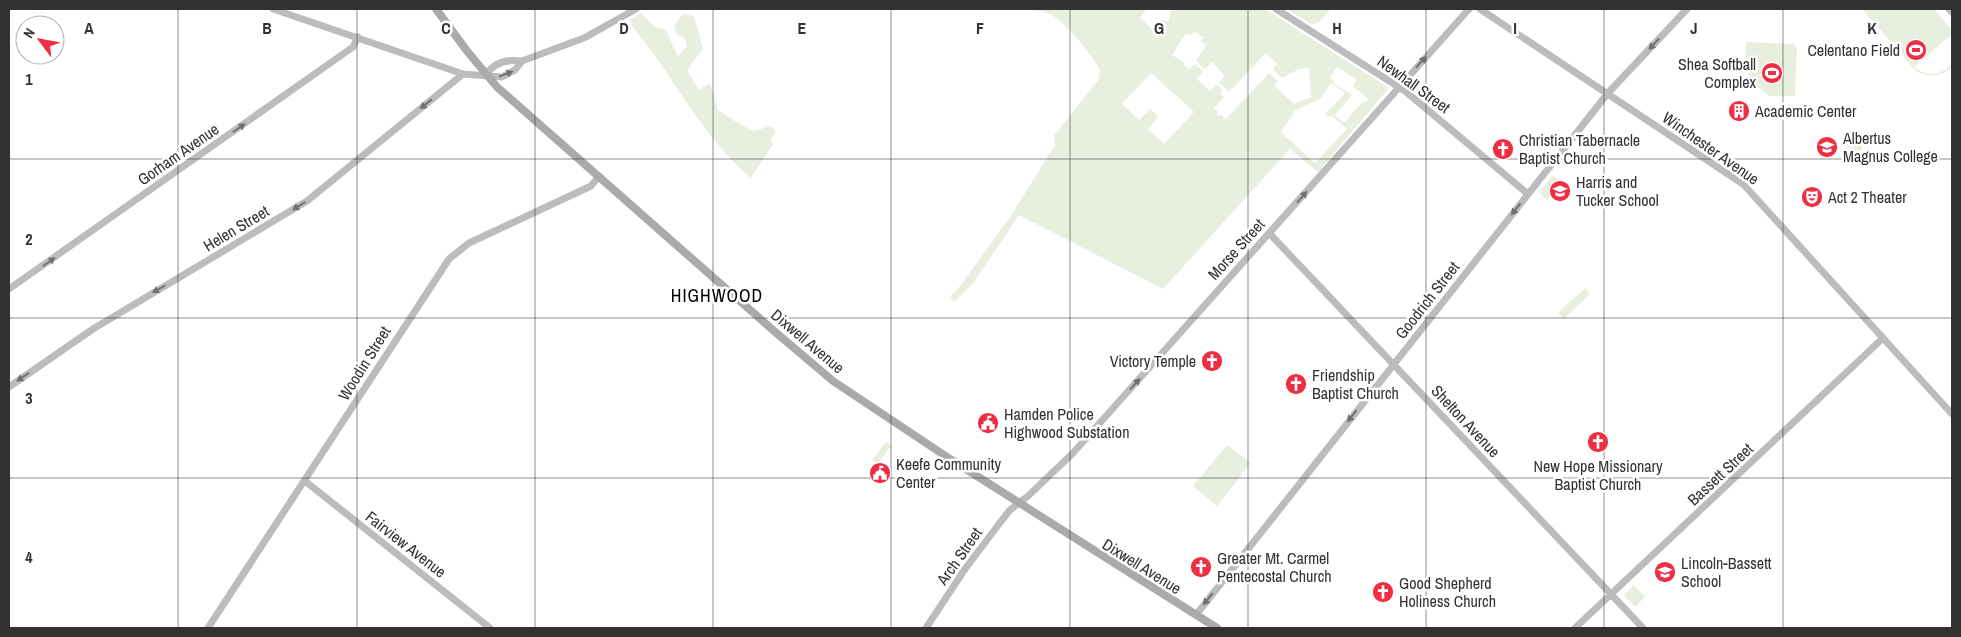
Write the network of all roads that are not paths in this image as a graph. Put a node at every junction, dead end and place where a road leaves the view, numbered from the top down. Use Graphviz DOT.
graph roads {
  1 [pos="273,9"];
  2 [pos="436,9"];
  3 [pos="636,9"];
  4 [pos="1276,9"];
  5 [pos="1469,9"];
  6 [pos="1480,9"];
  7 [pos="1687,9"];
  8 [pos="1950,9"];
  9 [pos="1952,12"];
  10 [pos="358,38"];
  11 [pos="522,61"];
  12 [pos="463,74"];
  13 [pos="486,75"];
  14 [pos="1399,87"];
  15 [pos="1608,93"];
  16 [pos="599,176"];
  17 [pos="1528,194"];
  18 [pos="1270,233"];
  19 [pos="9,289"];
  20 [pos="1883,338"];
  21 [pos="1394,365"];
  22 [pos="9,387"];
  23 [pos="1952,414"];
  24 [pos="305,481"];
  25 [pos="1019,503"];
  26 [pos="1611,595"];
  27 [pos="1196,615"];
  28 [pos="208,628"];
  29 [pos="490,628"];
  30 [pos="926,628"];
  31 [pos="1217,628"];
  32 [pos="1575,628"];
  33 [pos="1643,628"];
  1 -- 10 [label="main road"];
  2 -- 13 [label="main road, Dixwell Avenue"];
  3 -- 11 [label="main road"];
  4 -- 14 [label="main road, Newhall Street"];
  14 -- 5 [label="main road, Morse Street, one-way"];
  6 -- 15 [label="main road, Winchester Avenue"];
  7 -- 15 [label="main road, Goodrich Street, one-way"];
  8 -- 9 [label="main road"];
  10 -- 12 [label="main road"];
  19 -- 10 [label="main road, Gorham Avenue, one-way"];
  11 -- 13 [label="main road"];
  13 -- 11 [label="main road, one-way"];
  12 -- 13 [label="main road"];
  12 -- 22 [label="main road, Helen Street, one-way"];
  13 -- 16 [label="main road, Dixwell Avenue"];
  14 -- 17 [label="main road, Newhall Street"];
  18 -- 14 [label="main road, Morse Street, one-way"];
  15 -- 17 [label="main road, Goodrich Street"];
  15 -- 20 [label="main road, Winchester Avenue"];
  16 -- 24 [label="main road, Woodin Street"];
  16 -- 25 [label="main road, Dixwell Avenue"];
  17 -- 21 [label="main road, Goodrich Street, one-way"];
  18 -- 21 [label="main road, Shelton Avenue"];
  25 -- 18 [label="main road, Morse Street, one-way"];
  20 -- 23 [label="main road, Winchester Avenue"];
  20 -- 26 [label="main road, Bassett Street"];
  21 -- 26 [label="main road, Shelton Avenue"];
  21 -- 27 [label="main road, Goodrich Street, one-way"];
  24 -- 28 [label="main road, Woodin Street"];
  24 -- 29 [label="main road, Fairview Avenue"];
  25 -- 27 [label="main road, Dixwell Avenue"];
  25 -- 30 [label="main road, Arch Street"];
  26 -- 32 [label="main road, Bassett Street"];
  26 -- 33 [label="main road, Shelton Avenue"];
  27 -- 31 [label="main road, Dixwell Avenue"];
}
